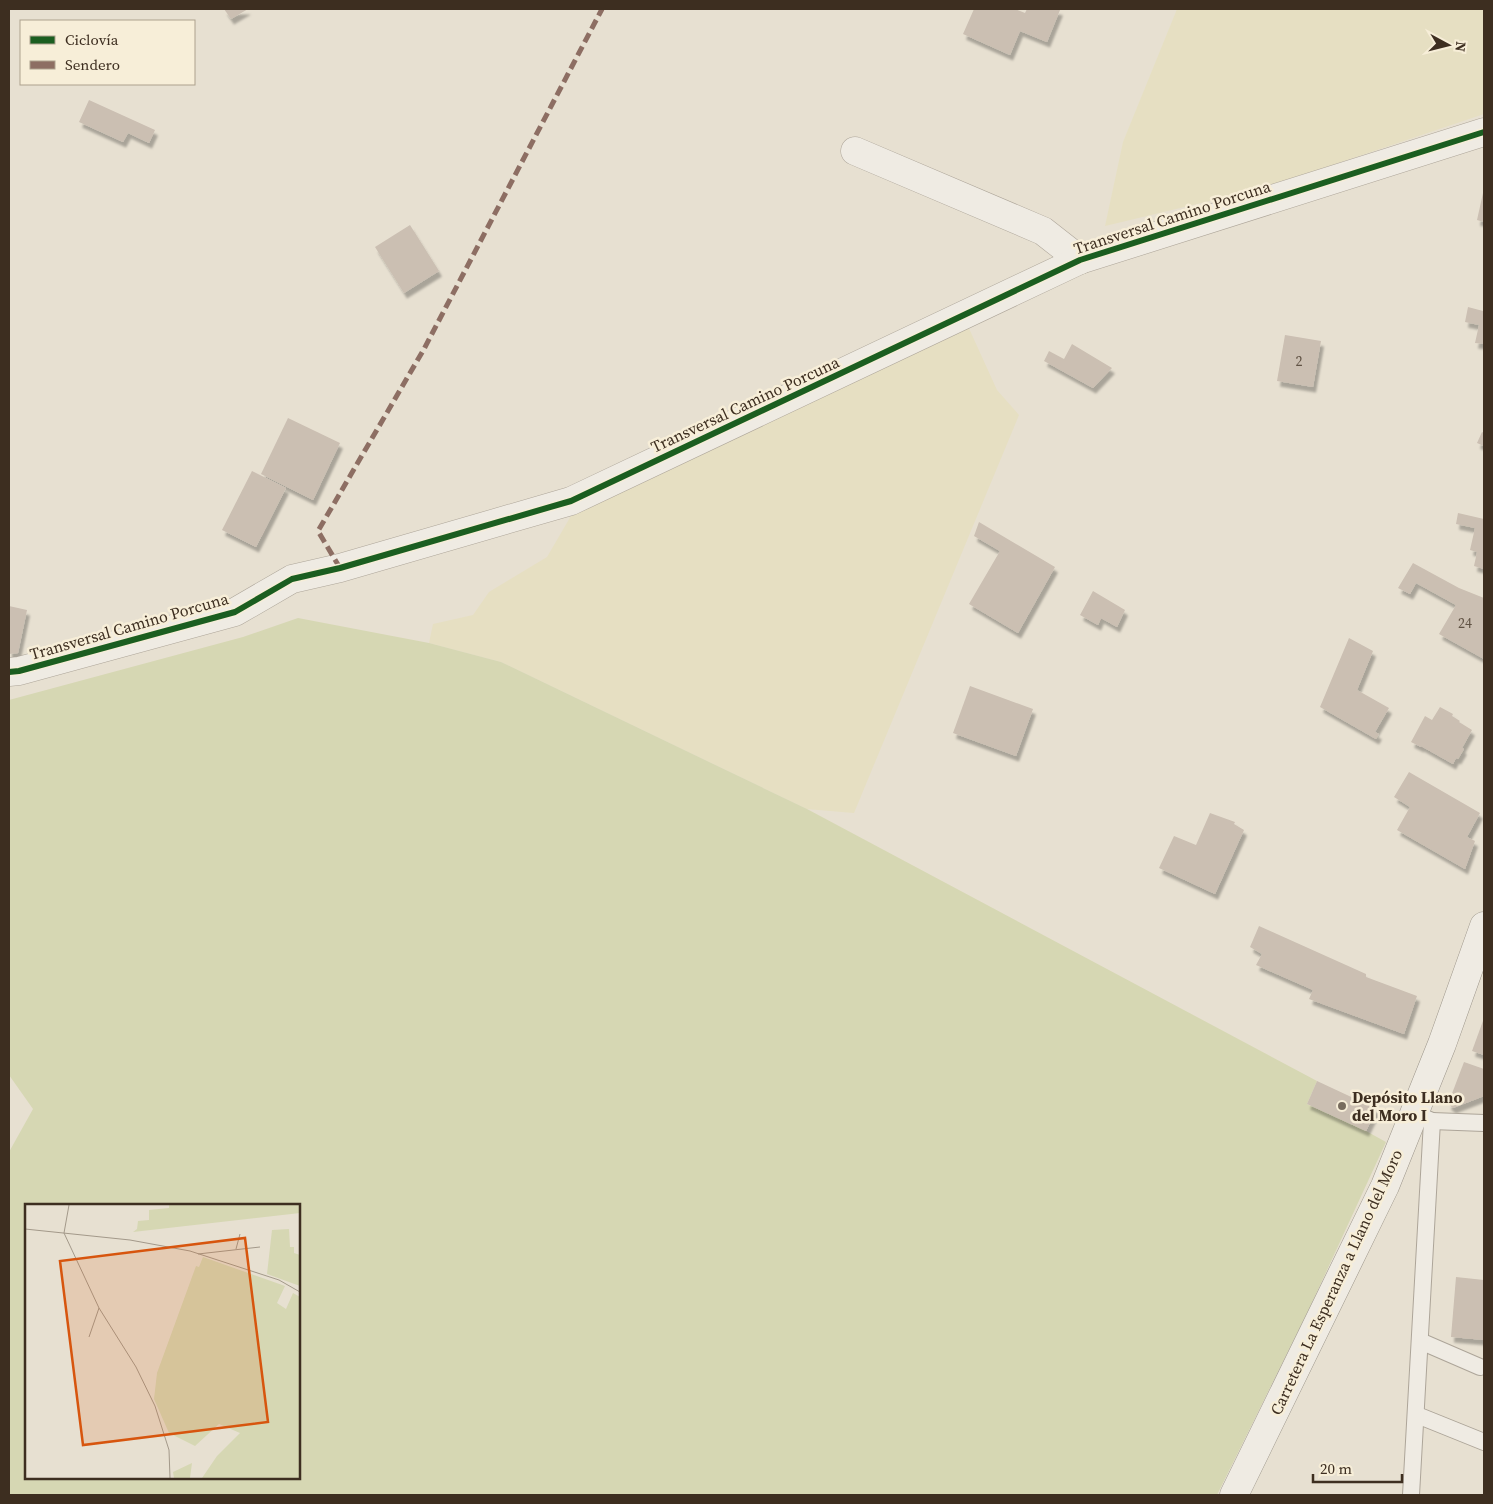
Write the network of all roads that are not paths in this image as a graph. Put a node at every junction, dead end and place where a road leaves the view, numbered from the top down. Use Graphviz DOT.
graph roads {
  1 [pos="1484,132"];
  2 [pos="854,152"];
  3 [pos="1080,260"];
  4 [pos="9,672"];
  5 [pos="1484,926"];
  6 [pos="1423,1117"];
  7 [pos="1484,1123"];
  8 [pos="1420,1341"];
  9 [pos="1480,1367"];
  10 [pos="1417,1415"];
  11 [pos="1484,1442"];
  12 [pos="1234,1495"];
  13 [pos="1411,1495"];
  1 -- 3 [label="street, Transversal Camino Porcuna"];
  2 -- 3 [label="street"];
  3 -- 4 [label="street, Transversal Camino Porcuna"];
  5 -- 6 [label="street, Carretera La Esperanza a Llano del Moro"];
  6 -- 7 [label="lane"];
  6 -- 8 [label="lane"];
  6 -- 12 [label="street, Carretera La Esperanza a Llano del Moro"];
  8 -- 9 [label="lane"];
  8 -- 10 [label="lane"];
  10 -- 11 [label="lane"];
  10 -- 13 [label="lane"];
}
